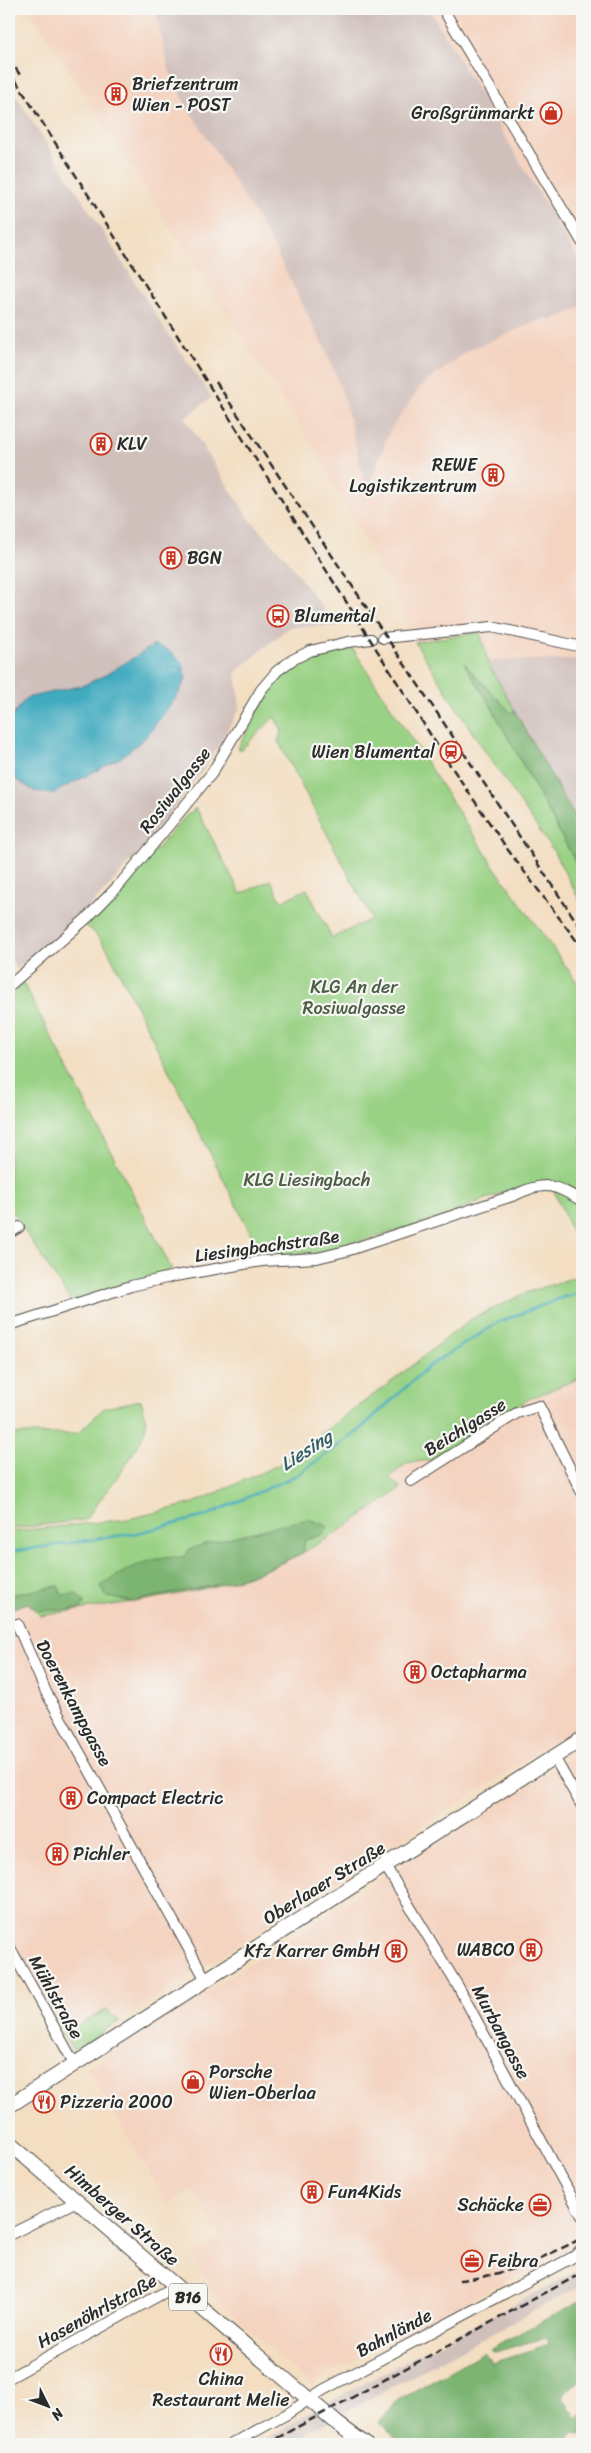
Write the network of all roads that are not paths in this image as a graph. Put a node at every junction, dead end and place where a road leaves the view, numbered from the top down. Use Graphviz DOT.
graph roads {
  1 [pos="443,9"];
  2 [pos="582,242"];
  3 [pos="383,638"];
  4 [pos="371,639"];
  5 [pos="582,647"];
  6 [pos="9,986"];
  7 [pos="582,1201"];
  8 [pos="19,1227"];
  9 [pos="9,1233"];
  10 [pos="9,1325"];
  11 [pos="411,1481"];
  12 [pos="582,1493"];
  13 [pos="17,1624"];
  14 [pos="582,1739"];
  15 [pos="554,1757"];
  16 [pos="582,1806"];
  17 [pos="386,1867"];
  18 [pos="9,1946"];
  19 [pos="206,1980"];
  20 [pos="74,2063"];
  21 [pos="9,2106"];
  22 [pos="9,2143"];
  23 [pos="77,2201"];
  24 [pos="582,2216"];
  25 [pos="9,2235"];
  26 [pos="578,2252"];
  27 [pos="176,2286"];
  28 [pos="9,2378"];
  29 [pos="310,2400"];
  30 [pos="232,2444"];
  31 [pos="366,2444"];
  1 -- 2 [label="street"];
  3 -- 5 [label="street"];
  4 -- 6 [label="street, Rosiwalgasse"];
  7 -- 10 [label="street, Liesingbachstraße"];
  8 -- 9 [label="street"];
  11 -- 12 [label="street, Beichlgasse"];
  13 -- 19 [label="street, Doerenkampgasse"];
  14 -- 15 [label="main road, Oberlaaer Straße"];
  15 -- 16 [label="street"];
  15 -- 17 [label="main road, Oberlaaer Straße"];
  17 -- 19 [label="main road, Oberlaaer Straße"];
  17 -- 24 [label="street, Murbangasse"];
  18 -- 20 [label="street, Mühlstraße"];
  19 -- 20 [label="main road, Oberlaaer Straße"];
  20 -- 21 [label="main road, Oberlaaer Straße"];
  22 -- 23 [label="main road, Himberger Straße / B16"];
  23 -- 25 [label="street"];
  23 -- 27 [label="main road, Himberger Straße / B16"];
  26 -- 29 [label="street, Bahnlände"];
  27 -- 28 [label="street, Hasenöhrlstraße"];
  27 -- 29 [label="main road, Himberger Straße / B16"];
  29 -- 30 [label="street, Bahnlände"];
  29 -- 31 [label="main road, Himberger Straße / B16"];
}
